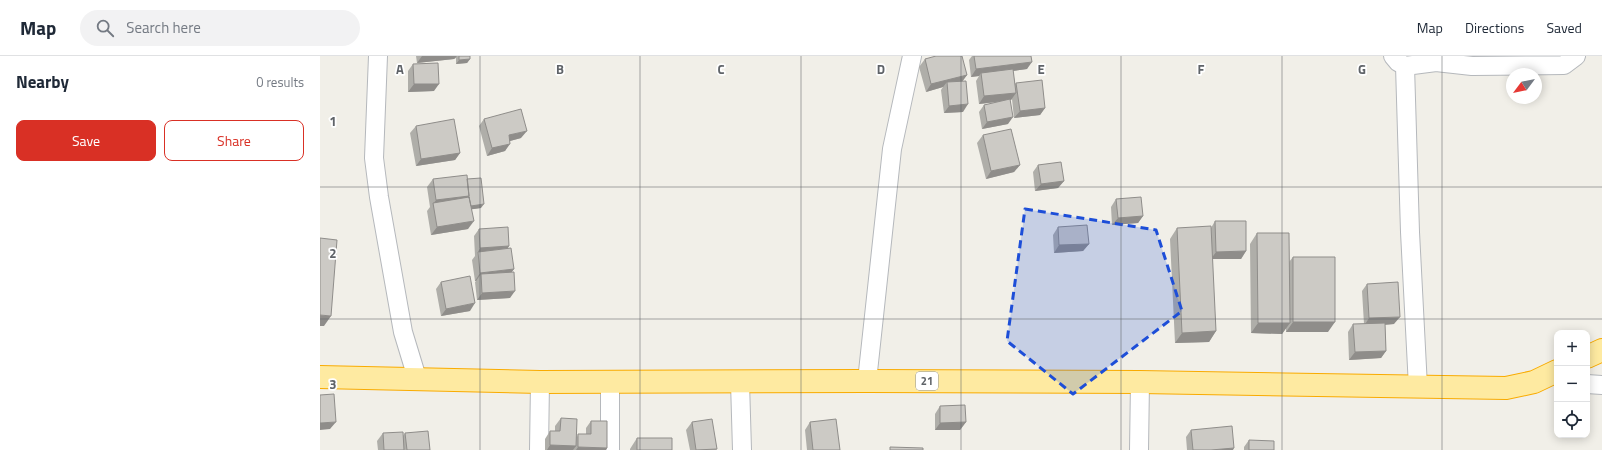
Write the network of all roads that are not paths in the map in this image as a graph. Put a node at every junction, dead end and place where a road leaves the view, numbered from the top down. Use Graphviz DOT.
graph roads {
  1 [pos="378,56"];
  2 [pos="912,56"];
  3 [pos="1576,56"];
  4 [pos="1399,61"];
  5 [pos="1602,350"];
  6 [pos="1590,355"];
  7 [pos="1554,372"];
  8 [pos="320,377"];
  9 [pos="417,378"];
  10 [pos="610,381"];
  11 [pos="867,381"];
  12 [pos="540,382"];
  13 [pos="740,382"];
  14 [pos="1140,382"];
  15 [pos="1534,382"];
  16 [pos="1554,383"];
  17 [pos="1590,384"];
  18 [pos="1602,385"];
  19 [pos="1418,387"];
  20 [pos="539,450"];
  21 [pos="610,450"];
  22 [pos="742,450"];
  23 [pos="1139,450"];
  1 -- 9 [label="street"];
  2 -- 11 [label="street"];
  3 -- 4 [label="street"];
  4 -- 19 [label="street"];
  5 -- 6 [label="highway"];
  7 -- 15 [label="highway, 21"];
  8 -- 9 [label="highway, 21"];
  9 -- 12 [label="highway, 21"];
  10 -- 12 [label="highway, 21"];
  10 -- 13 [label="highway, 21"];
  10 -- 21 [label="street"];
  11 -- 13 [label="highway, 21"];
  11 -- 14 [label="highway, 21"];
  12 -- 20 [label="street"];
  13 -- 22 [label="street"];
  14 -- 19 [label="highway, 21"];
  14 -- 23 [label="street"];
  15 -- 16 [label="street"];
  15 -- 19 [label="highway, 21"];
  17 -- 18 [label="street"];
}
